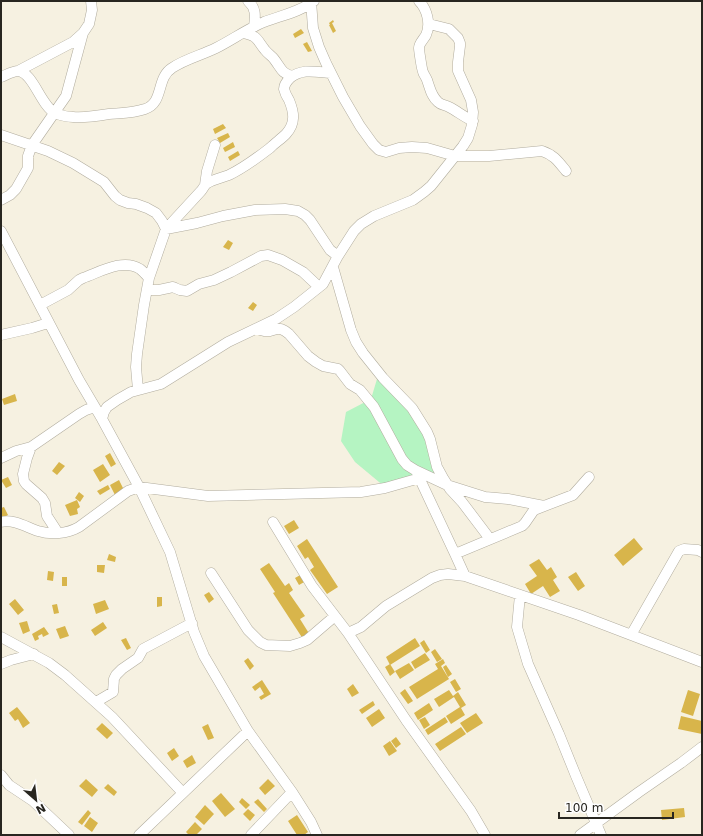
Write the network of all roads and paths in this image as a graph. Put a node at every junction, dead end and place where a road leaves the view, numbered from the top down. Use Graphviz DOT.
graph roads {
  1 [pos="91,1"];
  2 [pos="248,1"];
  3 [pos="418,1"];
  4 [pos="312,2"];
  5 [pos="429,24"];
  6 [pos="254,27"];
  7 [pos="83,33"];
  8 [pos="244,33"];
  9 [pos="18,71"];
  10 [pos="331,73"];
  11 [pos="292,76"];
  12 [pos="1,77"];
  13 [pos="54,112"];
  14 [pos="473,121"];
  15 [pos="1,135"];
  16 [pos="32,145"];
  17 [pos="215,145"];
  18 [pos="455,156"];
  19 [pos="566,171"];
  20 [pos="205,185"];
  21 [pos="1,200"];
  22 [pos="166,229"];
  23 [pos="1,231"];
  24 [pos="338,256"];
  25 [pos="333,267"];
  26 [pos="149,278"];
  27 [pos="319,287"];
  28 [pos="146,290"];
  29 [pos="40,305"];
  30 [pos="48,323"];
  31 [pos="256,328"];
  32 [pos="1,335"];
  33 [pos="138,390"];
  34 [pos="95,407"];
  35 [pos="102,419"];
  36 [pos="31,447"];
  37 [pos="1,458"];
  38 [pos="418,474"];
  39 [pos="589,477"];
  40 [pos="447,485"];
  41 [pos="138,488"];
  42 [pos="544,506"];
  43 [pos="1,522"];
  44 [pos="273,522"];
  45 [pos="58,533"];
  46 [pos="490,539"];
  47 [pos="702,552"];
  48 [pos="455,554"];
  49 [pos="211,573"];
  50 [pos="465,576"];
  51 [pos="520,595"];
  52 [pos="335,616"];
  53 [pos="192,623"];
  54 [pos="348,633"];
  55 [pos="631,635"];
  56 [pos="1,637"];
  57 [pos="34,654"];
  58 [pos="702,662"];
  59 [pos="1,664"];
  60 [pos="96,702"];
  61 [pos="248,731"];
  62 [pos="702,747"];
  63 [pos="1,775"];
  64 [pos="292,792"];
  65 [pos="183,793"];
  66 [pos="596,823"];
  67 [pos="69,835"];
  68 [pos="139,835"];
  69 [pos="250,835"];
  70 [pos="317,835"];
  71 [pos="485,835"];
  72 [pos="580,835"];
  73 [pos="601,835"];
  1 -- 7 [label="street"];
  2 -- 6 [label="street"];
  3 -- 5 [label="street"];
  4 -- 6 [label="street"];
  4 -- 10 [label="street"];
  5 -- 14 [label="street"];
  5 -- 14 [label="street"];
  6 -- 8 [label="street"];
  7 -- 9 [label="street"];
  7 -- 13 [label="street"];
  8 -- 11 [label="street"];
  8 -- 13 [label="street"];
  9 -- 12 [label="street"];
  9 -- 13 [label="street"];
  10 -- 11 [label="street"];
  10 -- 18 [label="street"];
  11 -- 20 [label="street"];
  13 -- 16 [label="street"];
  14 -- 18 [label="street"];
  15 -- 16 [label="street"];
  16 -- 21 [label="street"];
  16 -- 22 [label="street"];
  17 -- 20 [label="street"];
  18 -- 19 [label="street"];
  18 -- 24 [label="street"];
  20 -- 22 [label="street"];
  22 -- 24 [label="street"];
  22 -- 26 [label="street"];
  23 -- 29 [label="street"];
  24 -- 25 [label="street"];
  25 -- 27 [label="street"];
  25 -- 40 [label="street"];
  26 -- 28 [label="street"];
  26 -- 29 [label="street"];
  27 -- 28 [label="street"];
  27 -- 31 [label="street"];
  28 -- 33 [label="street"];
  29 -- 30 [label="street"];
  30 -- 32 [label="street"];
  30 -- 34 [label="street"];
  31 -- 33 [label="street"];
  31 -- 38 [label="street"];
  33 -- 35 [label="street"];
  34 -- 35 [label="street"];
  34 -- 36 [label="street"];
  35 -- 41 [label="street"];
  36 -- 37 [label="street"];
  36 -- 45 [label="street"];
  38 -- 40 [label="street"];
  38 -- 41 [label="street"];
  38 -- 48 [label="street"];
  39 -- 42 [label="street"];
  40 -- 42 [label="street"];
  40 -- 46 [label="street"];
  41 -- 45 [label="street"];
  41 -- 53 [label="street"];
  42 -- 46 [label="street"];
  43 -- 45 [label="street"];
  44 -- 52 [label="street"];
  46 -- 48 [label="street"];
  47 -- 55 [label="street"];
  48 -- 50 [label="street"];
  49 -- 52 [label="street"];
  50 -- 51 [label="street"];
  50 -- 54 [label="street"];
  51 -- 55 [label="street"];
  51 -- 66 [label="street"];
  52 -- 54 [label="street"];
  53 -- 60 [label="street"];
  53 -- 61 [label="street"];
  54 -- 71 [label="street"];
  55 -- 58 [label="street"];
  56 -- 57 [label="street"];
  57 -- 59 [label="street"];
  57 -- 60 [label="street"];
  60 -- 65 [label="street"];
  61 -- 64 [label="street"];
  61 -- 65 [label="street"];
  62 -- 66 [label="street"];
  63 -- 67 [label="street"];
  64 -- 69 [label="street"];
  64 -- 70 [label="street"];
  65 -- 68 [label="street"];
  66 -- 72 [label="street"];
  66 -- 73 [label="street"];
}
